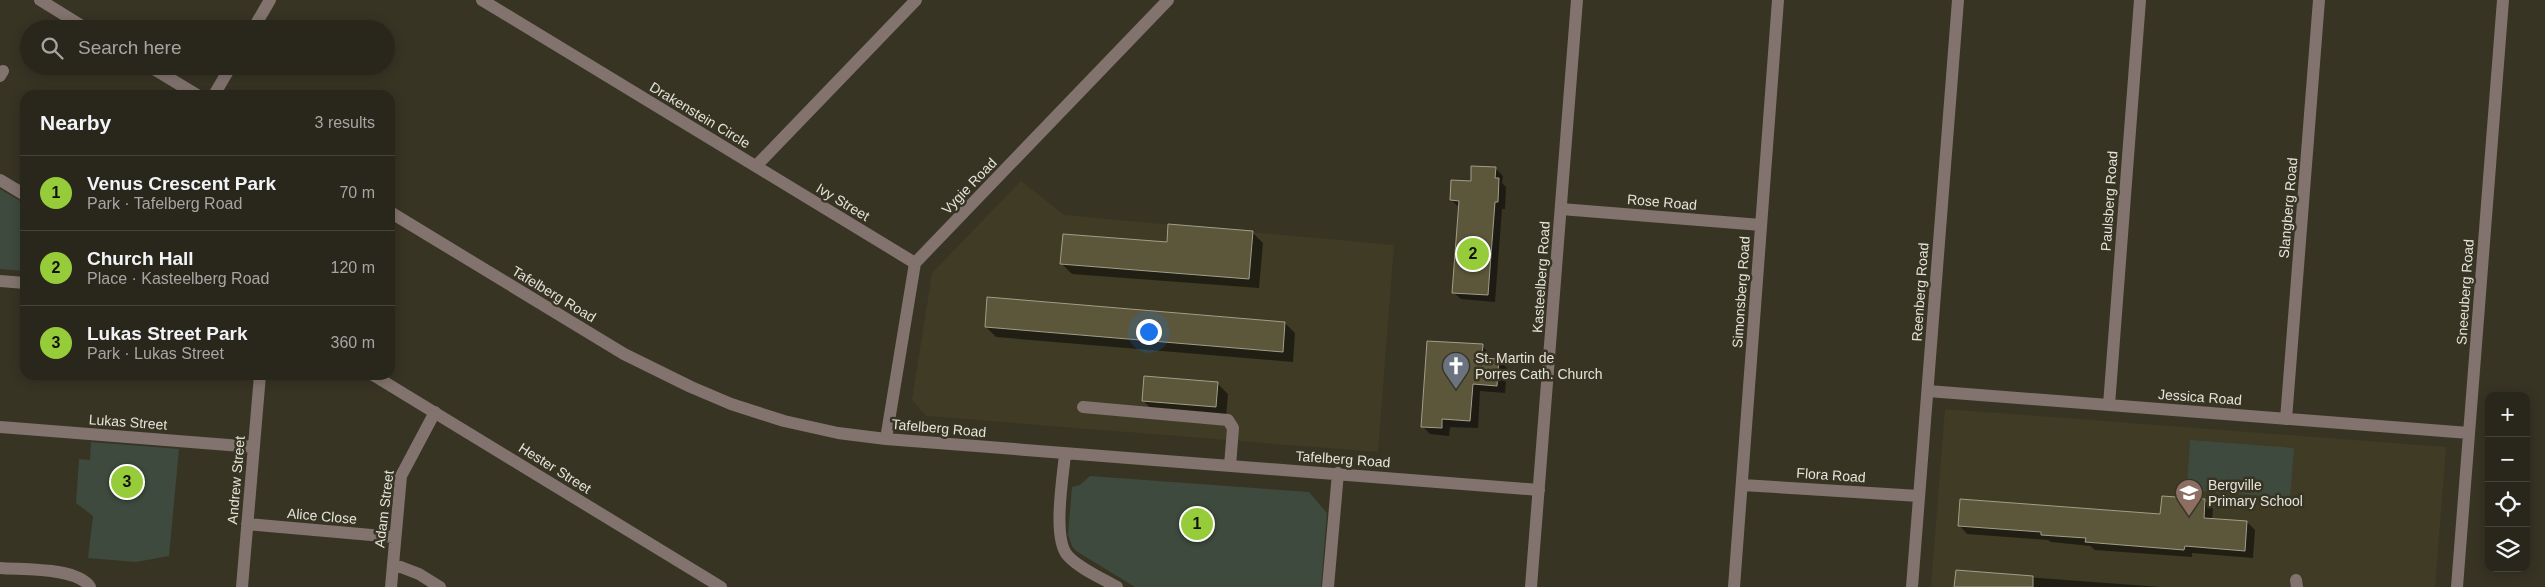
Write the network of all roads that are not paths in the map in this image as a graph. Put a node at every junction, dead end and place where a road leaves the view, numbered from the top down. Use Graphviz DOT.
graph roads {
  1 [pos="40,0"];
  2 [pos="270,0"];
  3 [pos="482,0"];
  4 [pos="916,0"];
  5 [pos="1168,0"];
  6 [pos="1577,0"];
  7 [pos="1778,0"];
  8 [pos="1958,0"];
  9 [pos="2140,0"];
  10 [pos="2319,0"];
  11 [pos="2503,0"];
  12 [pos="72,20"];
  13 [pos="258,20"];
  14 [pos="164,75"];
  15 [pos="226,75"];
  16 [pos="189,90"];
  17 [pos="217,90"];
  18 [pos="756,166"];
  19 [pos="0,180"];
  20 [pos="20,193"];
  21 [pos="1561,209"];
  22 [pos="395,215"];
  23 [pos="1761,225"];
  24 [pos="914,263"];
  25 [pos="0,281"];
  26 [pos="20,283"];
  27 [pos="260,380"];
  28 [pos="381,380"];
  29 [pos="1928,391"];
  30 [pos="2109,405"];
  31 [pos="1083,408"];
  32 [pos="435,412"];
  33 [pos="2286,419"];
  34 [pos="0,427"];
  35 [pos="2469,433"];
  36 [pos="886,439"];
  37 [pos="254,447"];
  38 [pos="1065,454"];
  39 [pos="1230,466"];
  40 [pos="1338,473"];
  41 [pos="1742,484"];
  42 [pos="1539,490"];
  43 [pos="1919,496"];
  44 [pos="247,524"];
  45 [pos="394,537"];
  46 [pos="393,564"];
  47 [pos="0,568"];
  48 [pos="90,587"];
  49 [pos="242,587"];
  50 [pos="391,587"];
  51 [pos="440,587"];
  52 [pos="721,587"];
  53 [pos="1117,587"];
  54 [pos="1328,587"];
  55 [pos="1531,587"];
  56 [pos="1734,587"];
  57 [pos="1912,587"];
  58 [pos="2457,587"];
  1 -- 12 [label="street"];
  2 -- 13 [label="street"];
  3 -- 18 [label="street, Drakenstein Circle"];
  4 -- 18 [label="street, Drakenstein Circle"];
  5 -- 24 [label="street, Vygie Road"];
  6 -- 21 [label="street, Kasteelberg Road"];
  7 -- 23 [label="street, Simonsberg Road"];
  8 -- 29 [label="street, Reenberg Road"];
  9 -- 30 [label="street, Paulsberg Road"];
  10 -- 33 [label="street, Slangberg Road"];
  11 -- 35 [label="street, Sneeuberg Road"];
  14 -- 16 [label="street"];
  15 -- 17 [label="street"];
  18 -- 24 [label="street, Ivy Street"];
  19 -- 20 [label="street"];
  21 -- 23 [label="street, Rose Road"];
  21 -- 42 [label="street, Kasteelberg Road"];
  22 -- 36 [label="street, Tafelberg Road"];
  23 -- 41 [label="street, Simonsberg Road"];
  24 -- 36 [label="street"];
  25 -- 26 [label="street"];
  27 -- 37 [label="street, Andrew Street"];
  28 -- 32 [label="street, Hester Street"];
  29 -- 30 [label="street, Jessica Road"];
  29 -- 43 [label="street, Reenberg Road"];
  30 -- 33 [label="street, Jessica Road"];
  31 -- 39 [label="street"];
  32 -- 45 [label="street, Adam Street"];
  32 -- 52 [label="street, Hester Street"];
  33 -- 35 [label="street, Jessica Road"];
  34 -- 37 [label="street, Lukas Street"];
  35 -- 58 [label="street, Sneeuberg Road"];
  36 -- 38 [label="street, Tafelberg Road"];
  37 -- 44 [label="street, Andrew Street"];
  38 -- 39 [label="street, Tafelberg Road"];
  38 -- 53 [label="street"];
  39 -- 40 [label="street, Tafelberg Road"];
  40 -- 42 [label="street, Tafelberg Road"];
  40 -- 54 [label="street"];
  41 -- 43 [label="street, Flora Road"];
  41 -- 56 [label="street, Simonsberg Road"];
  42 -- 55 [label="street, Kasteelberg Road"];
  43 -- 57 [label="street, Reenberg Road"];
  44 -- 45 [label="street, Alice Close"];
  44 -- 49 [label="street, Andrew Street"];
  45 -- 46 [label="street, Adam Street"];
  46 -- 50 [label="street, Adam Street"];
  46 -- 51 [label="street"];
  47 -- 48 [label="street"];
}
